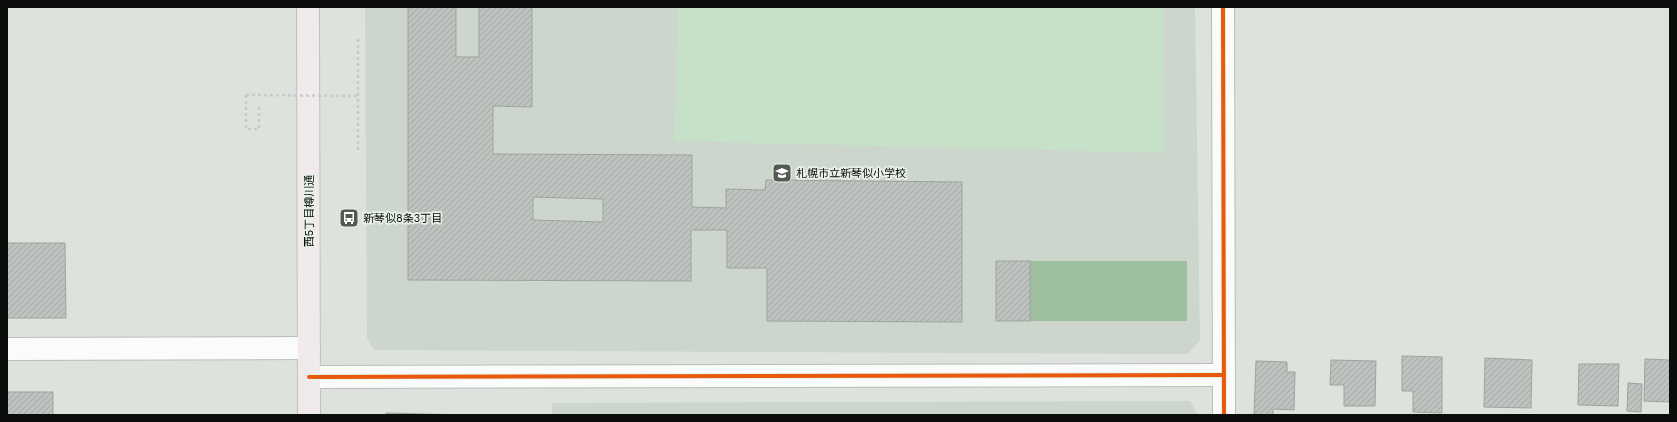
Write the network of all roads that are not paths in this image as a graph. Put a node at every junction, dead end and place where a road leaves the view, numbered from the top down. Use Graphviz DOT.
graph roads {
  1 [pos="308,7"];
  2 [pos="1223,7"];
  3 [pos="309,348"];
  4 [pos="7,349"];
  5 [pos="1224,375"];
  6 [pos="309,377"];
  7 [pos="309,415"];
  8 [pos="1224,415"];
  1 -- 3 [label="main road, 西5丁目樽川通"];
  2 -- 5 [label="street"];
  3 -- 4 [label="street"];
  3 -- 6 [label="main road, 西5丁目樽川通"];
  5 -- 6 [label="street"];
  5 -- 8 [label="street"];
  6 -- 7 [label="main road, 西5丁目樽川通"];
}
